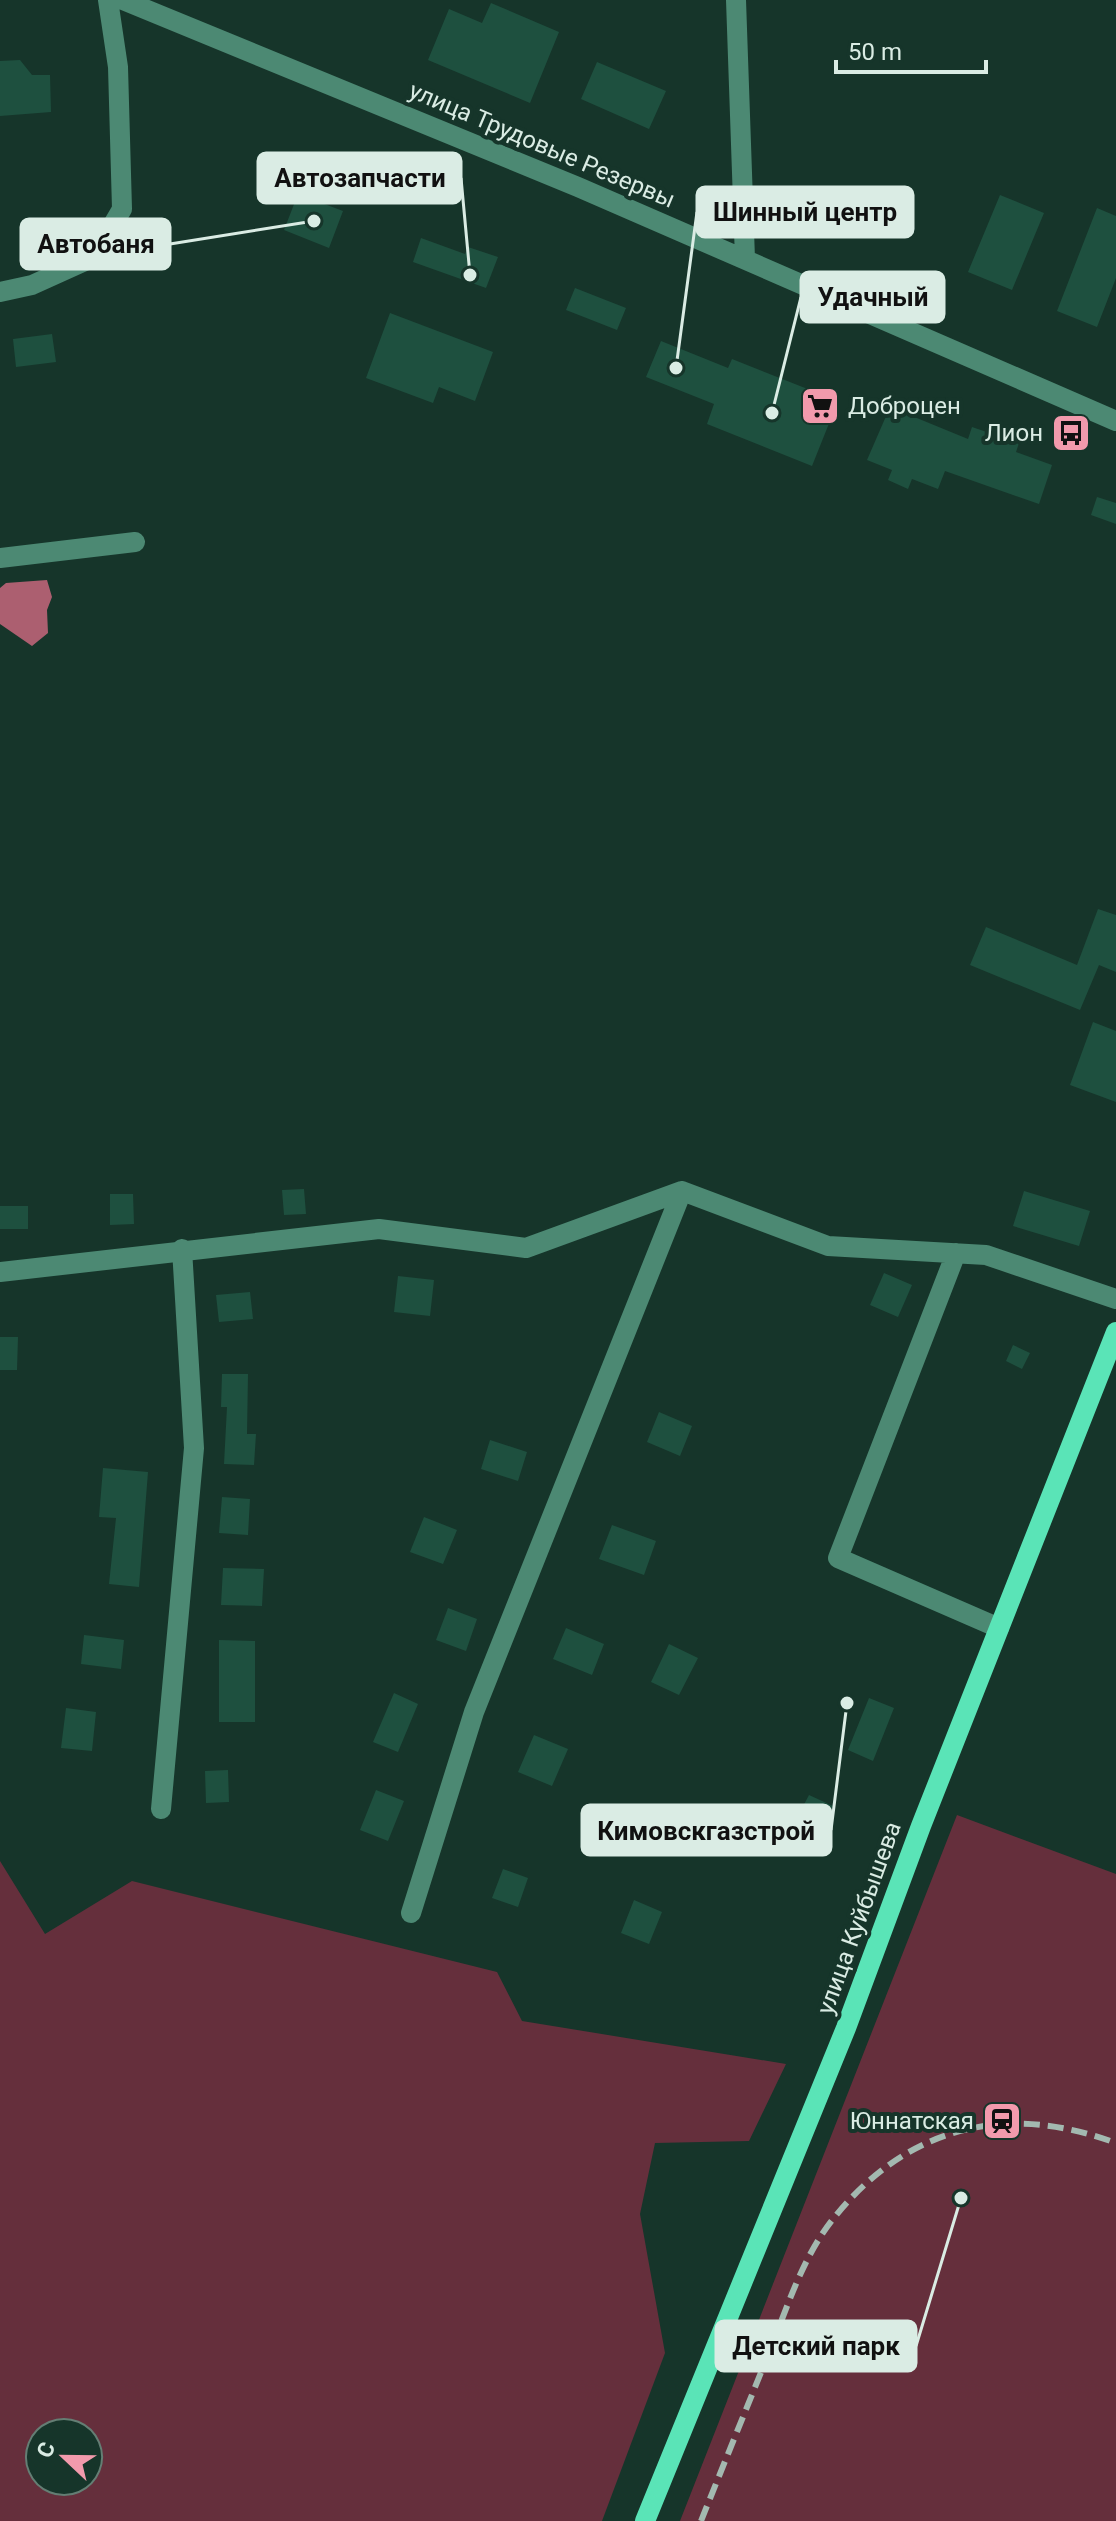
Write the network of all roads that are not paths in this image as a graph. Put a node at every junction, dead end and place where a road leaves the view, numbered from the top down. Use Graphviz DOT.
graph roads {
  1 [pos="108,0"];
  2 [pos="123,0"];
  3 [pos="736,0"];
  4 [pos="745,259"];
  5 [pos="0,292"];
  6 [pos="1116,421"];
  7 [pos="135,542"];
  8 [pos="0,558"];
  9 [pos="682,1191"];
  10 [pos="182,1249"];
  11 [pos="956,1253"];
  12 [pos="0,1272"];
  13 [pos="1116,1299"];
  14 [pos="1116,1332"];
  15 [pos="999,1628"];
  16 [pos="161,1809"];
  17 [pos="411,1913"];
  18 [pos="645,2521"];
  1 -- 5 [label="street"];
  2 -- 4 [label="street, улица Трудовые Резервы"];
  3 -- 4 [label="street"];
  4 -- 6 [label="street, улица Трудовые Резервы"];
  7 -- 8 [label="street"];
  9 -- 10 [label="street"];
  9 -- 11 [label="street"];
  9 -- 17 [label="street"];
  10 -- 12 [label="street"];
  10 -- 16 [label="street"];
  11 -- 13 [label="street"];
  11 -- 15 [label="street"];
  14 -- 15 [label="main road, улица Куйбышева"];
  15 -- 18 [label="main road, улица Куйбышева"];
}
